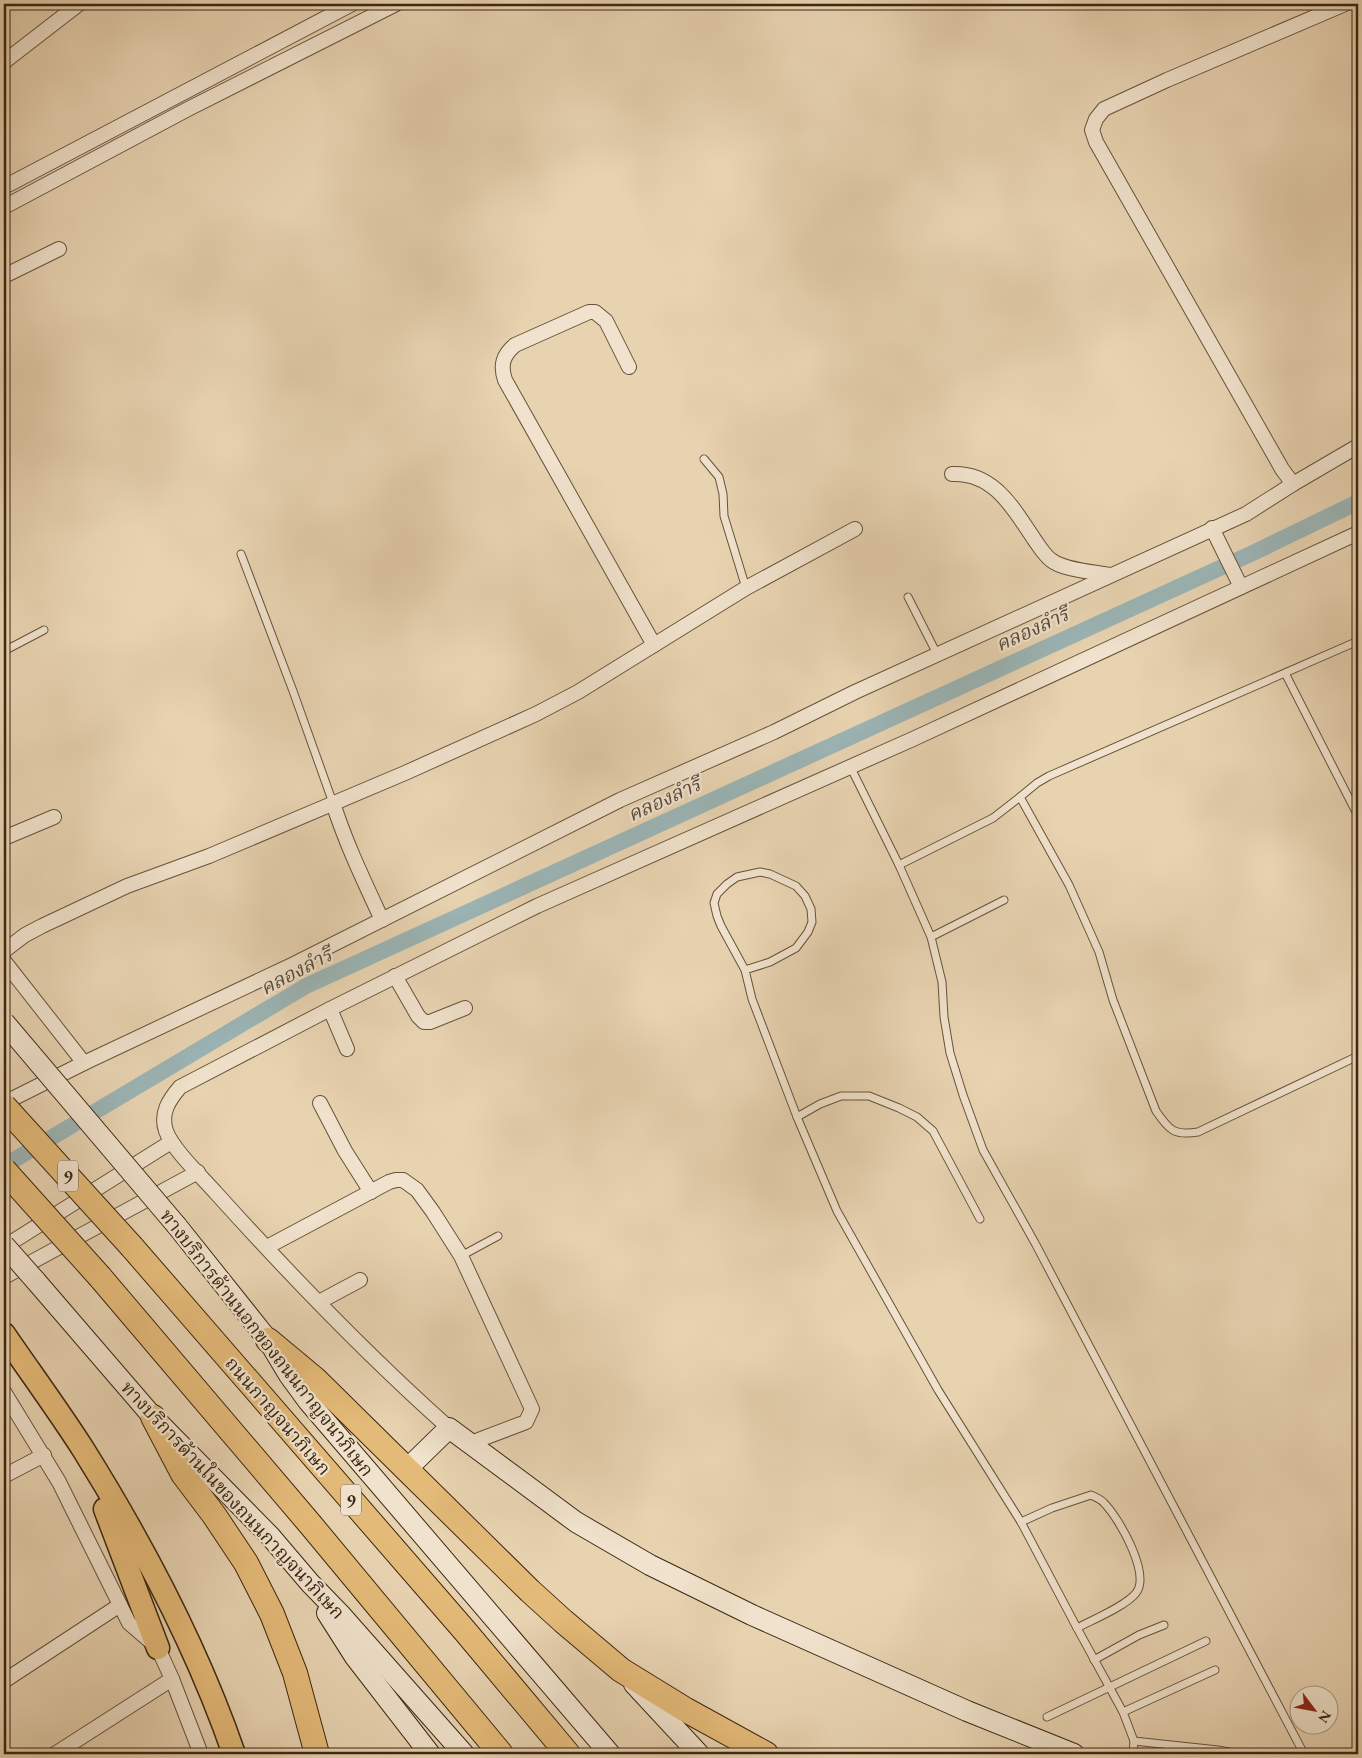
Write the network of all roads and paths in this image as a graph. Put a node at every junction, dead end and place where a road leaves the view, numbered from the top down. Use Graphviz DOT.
graph roads {
  1 [pos="78,4"];
  2 [pos="352,4"];
  3 [pos="396,4"];
  4 [pos="1345,4"];
  5 [pos="4,62"];
  6 [pos="4,188"];
  7 [pos="4,208"];
  8 [pos="59,248"];
  9 [pos="4,276"];
  10 [pos="629,367"];
  11 [pos="1358,446"];
  12 [pos="704,459"];
  13 [pos="952,474"];
  14 [pos="1293,484"];
  15 [pos="855,528"];
  16 [pos="1212,528"];
  17 [pos="1358,533"];
  18 [pos="241,554"];
  19 [pos="1110,575"];
  20 [pos="1239,583"];
  21 [pos="746,588"];
  22 [pos="908,596"];
  23 [pos="44,630"];
  24 [pos="1358,641"];
  25 [pos="654,645"];
  26 [pos="4,651"];
  27 [pos="937,654"];
  28 [pos="1286,673"];
  29 [pos="850,766"];
  30 [pos="1020,797"];
  31 [pos="333,803"];
  32 [pos="1358,816"];
  33 [pos="54,817"];
  34 [pos="4,838"];
  35 [pos="899,865"];
  36 [pos="1004,900"];
  37 [pos="382,920"];
  38 [pos="931,937"];
  39 [pos="4,951"];
  40 [pos="4,961"];
  41 [pos="745,970"];
  42 [pos="395,976"];
  43 [pos="465,1008"];
  44 [pos="330,1009"];
  45 [pos="4,1022"];
  46 [pos="347,1048"];
  47 [pos="1358,1056"];
  48 [pos="90,1060"];
  49 [pos="320,1103"];
  50 [pos="4,1104"];
  51 [pos="797,1117"];
  52 [pos="171,1142"];
  53 [pos="4,1170"];
  54 [pos="198,1172"];
  55 [pos="371,1192"];
  56 [pos="980,1219"];
  57 [pos="498,1236"];
  58 [pos="4,1246"];
  59 [pos="267,1247"];
  60 [pos="461,1256"];
  61 [pos="4,1276"];
  62 [pos="360,1280"];
  63 [pos="319,1302"];
  64 [pos="4,1334"];
  65 [pos="268,1340"];
  66 [pos="4,1392"];
  67 [pos="153,1417"];
  68 [pos="449,1428"];
  69 [pos="468,1444"];
  70 [pos="83,1449"];
  71 [pos="44,1455"];
  72 [pos="407,1469"];
  73 [pos="4,1476"];
  74 [pos="1021,1522"];
  75 [pos="310,1583"];
  76 [pos="120,1605"];
  77 [pos="1164,1624"];
  78 [pos="1077,1628"];
  79 [pos="1206,1641"];
  80 [pos="158,1648"];
  81 [pos="1094,1660"];
  82 [pos="621,1670"];
  83 [pos="1215,1670"];
  84 [pos="172,1679"];
  85 [pos="4,1681"];
  86 [pos="1110,1686"];
  87 [pos="1124,1712"];
  88 [pos="1047,1717"];
  89 [pos="1134,1740"];
  90 [pos="55,1754"];
  91 [pos="201,1754"];
  92 [pos="234,1754"];
  93 [pos="317,1754"];
  94 [pos="430,1754"];
  95 [pos="464,1754"];
  96 [pos="501,1754"];
  97 [pos="568,1754"];
  98 [pos="610,1754"];
  99 [pos="699,1754"];
  100 [pos="766,1754"];
  101 [pos="1074,1754"];
  102 [pos="1133,1754"];
  103 [pos="1240,1754"];
  104 [pos="1304,1754"];
  1 -- 5 [label="street"];
  2 -- 6 [label="street"];
  3 -- 7 [label="street"];
  4 -- 14 [label="street"];
  8 -- 9 [label="street"];
  10 -- 25 [label="street"];
  11 -- 14 [label="street"];
  12 -- 21 [label="lane"];
  13 -- 19 [label="street"];
  14 -- 16 [label="street"];
  15 -- 21 [label="street"];
  16 -- 19 [label="street"];
  16 -- 20 [label="street"];
  17 -- 20 [label="street"];
  18 -- 31 [label="lane"];
  19 -- 27 [label="street"];
  20 -- 29 [label="street"];
  21 -- 25 [label="street"];
  22 -- 27 [label="lane"];
  23 -- 26 [label="lane"];
  24 -- 28 [label="lane"];
  25 -- 31 [label="street"];
  27 -- 37 [label="street"];
  28 -- 30 [label="lane"];
  28 -- 32 [label="lane"];
  29 -- 35 [label="lane"];
  29 -- 42 [label="street"];
  30 -- 35 [label="lane"];
  30 -- 47 [label="lane"];
  31 -- 37 [label="street"];
  31 -- 39 [label="street"];
  33 -- 34 [label="street"];
  35 -- 38 [label="lane"];
  36 -- 38 [label="lane"];
  37 -- 48 [label="street"];
  38 -- 104 [label="lane"];
  40 -- 48 [label="street"];
  41 -- 41 [label="lane"];
  41 -- 51 [label="lane"];
  42 -- 43 [label="street"];
  42 -- 44 [label="street"];
  44 -- 46 [label="street"];
  44 -- 52 [label="street"];
  45 -- 65 [label="main road, ทางบริการด้านนอกของถนนกาญจนาภิเษก, bridge"];
  48 -- 50 [label="street"];
  49 -- 55 [label="street"];
  50 -- 97 [label="highway, ถนนกาญจนาภิเษก / 9, bridge"];
  51 -- 56 [label="lane"];
  51 -- 74 [label="lane"];
  52 -- 54 [label="street"];
  52 -- 58 [label="street"];
  53 -- 96 [label="highway, 9, bridge"];
  54 -- 59 [label="street"];
  54 -- 61 [label="street"];
  55 -- 59 [label="street"];
  55 -- 60 [label="street"];
  57 -- 60 [label="lane"];
  58 -- 67 [label="main road, ทางบริการด้านในของถนนกาญจนาภิเษก, bridge"];
  59 -- 63 [label="street"];
  60 -- 69 [label="street"];
  62 -- 63 [label="street"];
  63 -- 68 [label="street"];
  64 -- 70 [label="main road"];
  65 -- 72 [label="highway"];
  65 -- 98 [label="main road, ทางบริการด้านนอกของถนนกาญจนาภิเษก"];
  66 -- 71 [label="street"];
  67 -- 75 [label="main road, ทางบริการด้านในของถนนกาญจนาภิเษก"];
  67 -- 93 [label="highway"];
  68 -- 69 [label="main road"];
  68 -- 72 [label="main road"];
  69 -- 101 [label="main road"];
  70 -- 80 [label="main road"];
  70 -- 92 [label="main road"];
  71 -- 73 [label="street"];
  71 -- 76 [label="street"];
  72 -- 82 [label="highway"];
  74 -- 78 [label="lane"];
  74 -- 78 [label="lane"];
  75 -- 94 [label="main road"];
  75 -- 95 [label="main road, ทางบริการด้านในของถนนกาญจนาภิเษก"];
  76 -- 80 [label="street"];
  76 -- 85 [label="street"];
  77 -- 81 [label="lane"];
  78 -- 81 [label="lane"];
  79 -- 86 [label="lane"];
  80 -- 84 [label="street"];
  81 -- 86 [label="lane"];
  82 -- 99 [label="main road"];
  82 -- 100 [label="highway"];
  83 -- 87 [label="lane"];
  84 -- 90 [label="street"];
  84 -- 91 [label="street"];
  86 -- 87 [label="lane"];
  86 -- 88 [label="lane"];
  87 -- 89 [label="lane"];
  89 -- 102 [label="lane"];
  89 -- 103 [label="lane"];
}
